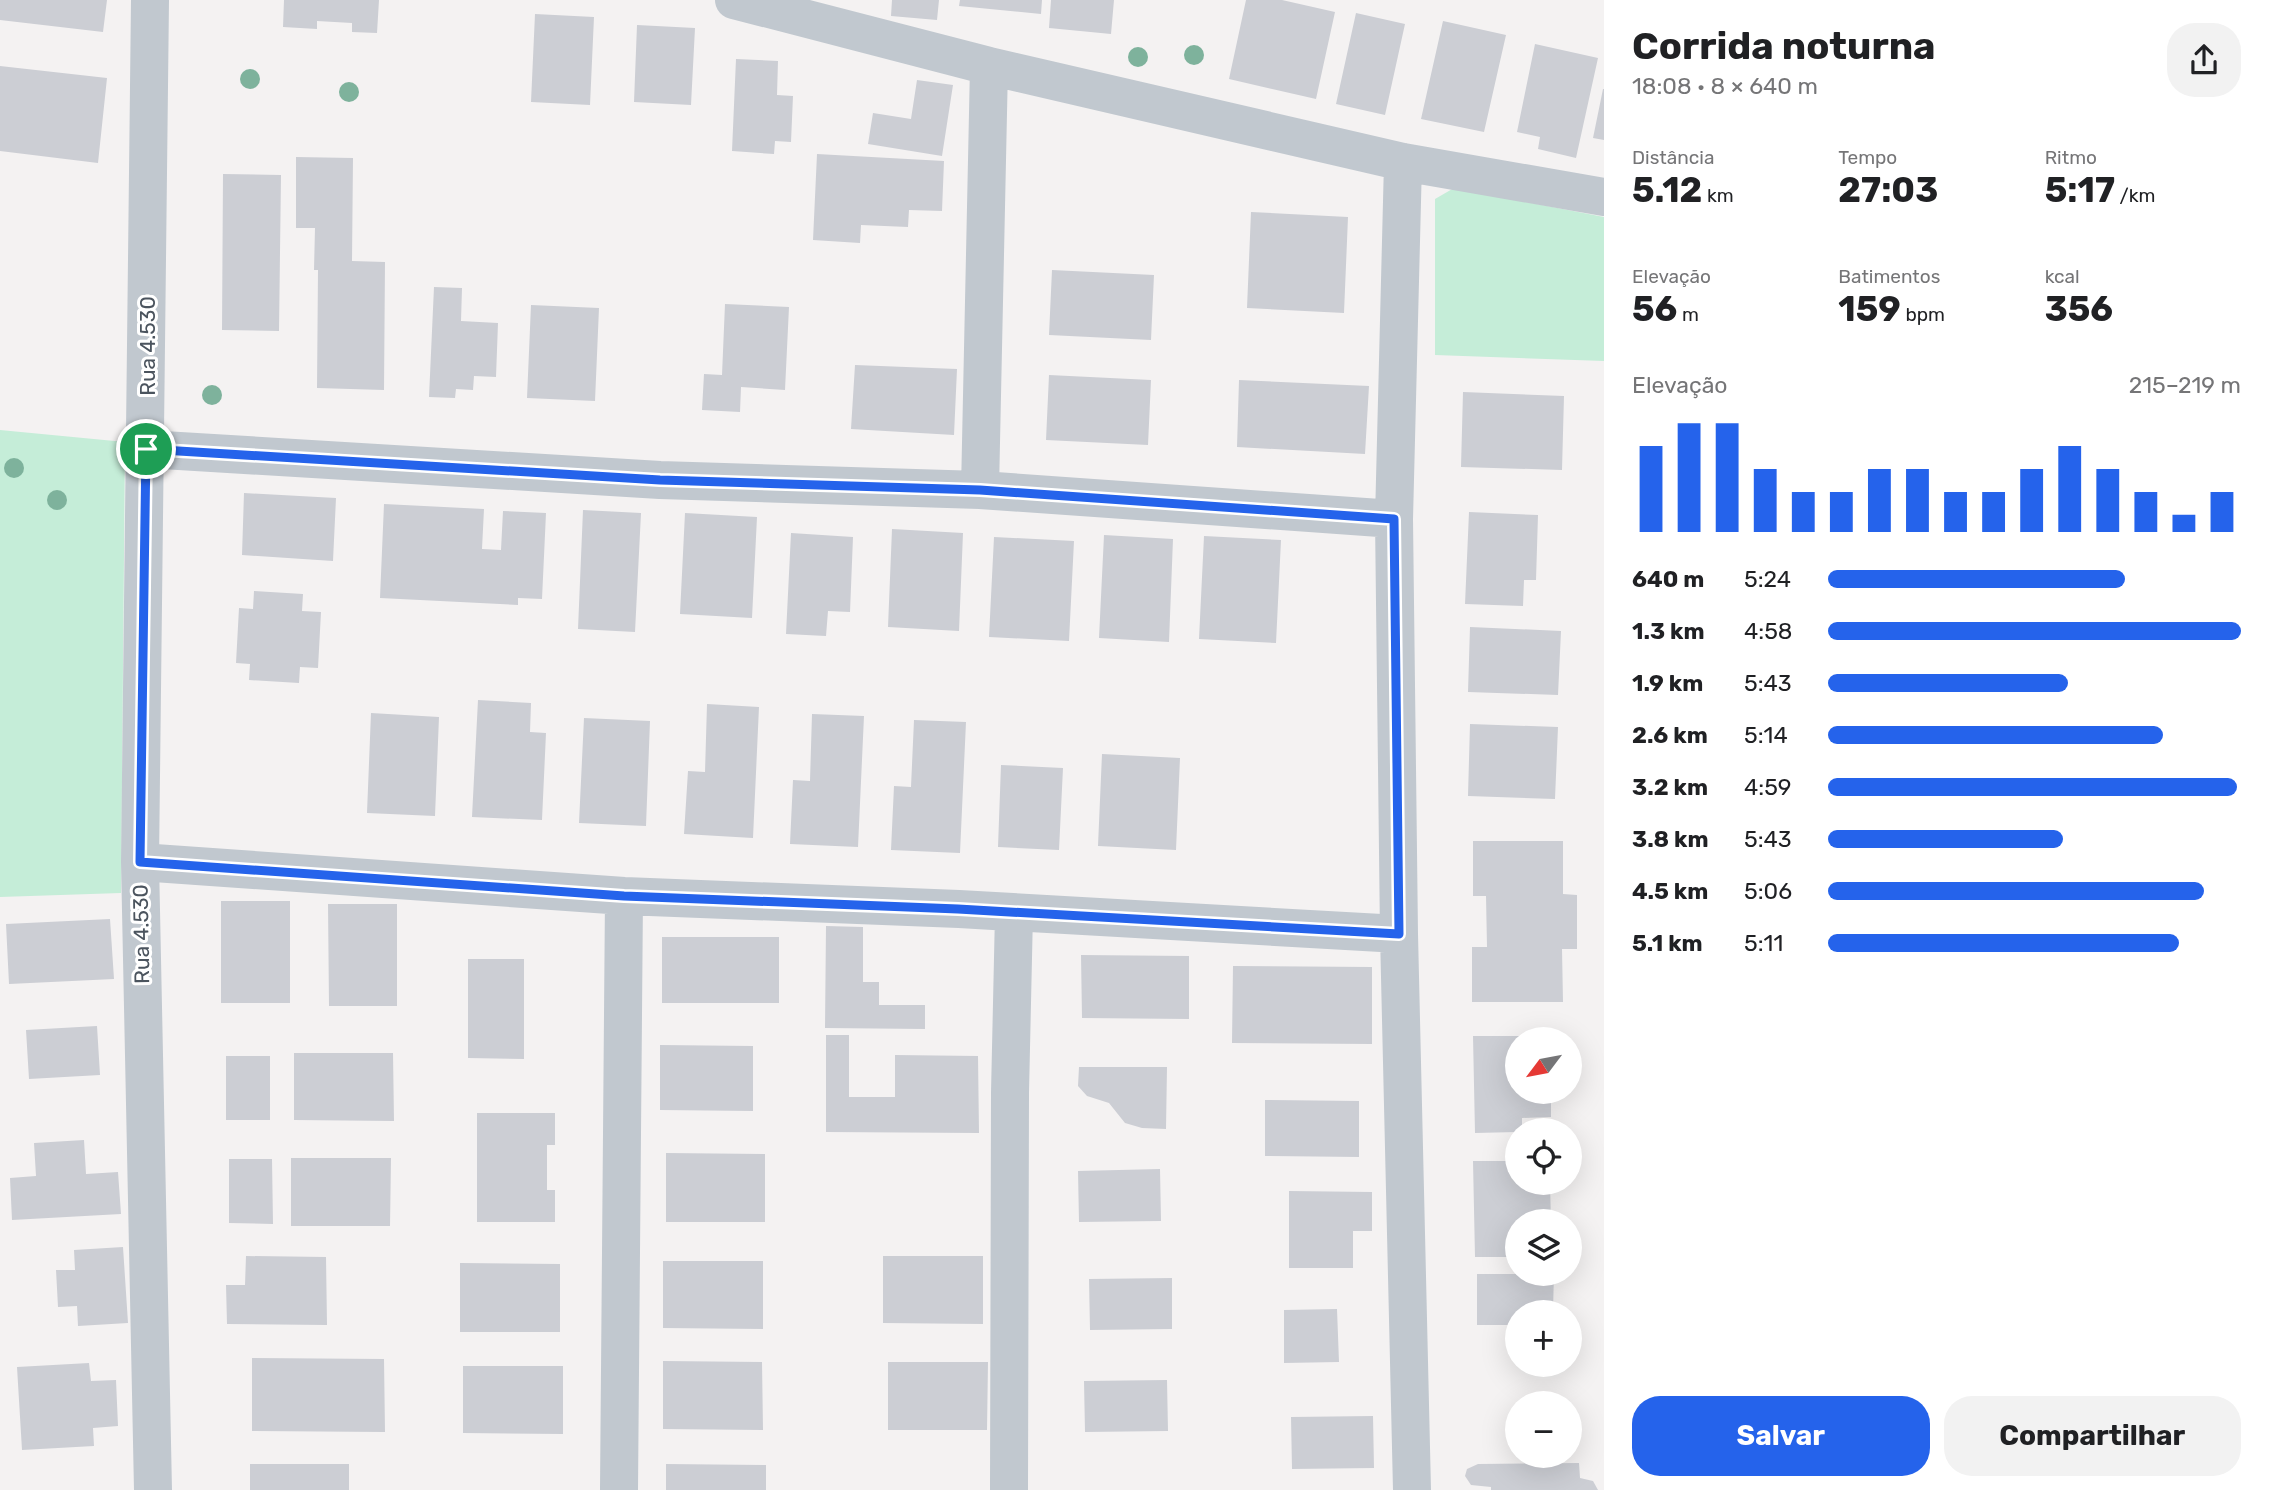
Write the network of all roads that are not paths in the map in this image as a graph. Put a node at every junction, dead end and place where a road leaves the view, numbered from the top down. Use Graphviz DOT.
graph roads {
  1 [pos="150,0"];
  2 [pos="734,0"];
  3 [pos="989,66"];
  4 [pos="1403,162"];
  5 [pos="1604,197"];
  6 [pos="146,449"];
  7 [pos="980,490"];
  8 [pos="1394,519"];
  9 [pos="140,862"];
  10 [pos="624,896"];
  11 [pos="1014,913"];
  12 [pos="1399,934"];
  13 [pos="153,1490"];
  14 [pos="619,1490"];
  15 [pos="1009,1490"];
  16 [pos="1412,1490"];
  1 -- 6 [label="street, Rua 4.530"];
  2 -- 3 [label="street"];
  3 -- 4 [label="street"];
  3 -- 7 [label="street"];
  4 -- 5 [label="street"];
  4 -- 8 [label="street"];
  6 -- 7 [label="street"];
  6 -- 9 [label="street, Rua 4.530"];
  7 -- 8 [label="street"];
  8 -- 12 [label="street"];
  9 -- 10 [label="street"];
  9 -- 13 [label="street, Rua 4.530"];
  10 -- 11 [label="street"];
  10 -- 14 [label="street"];
  11 -- 12 [label="street"];
  11 -- 15 [label="street"];
  12 -- 16 [label="street"];
}
